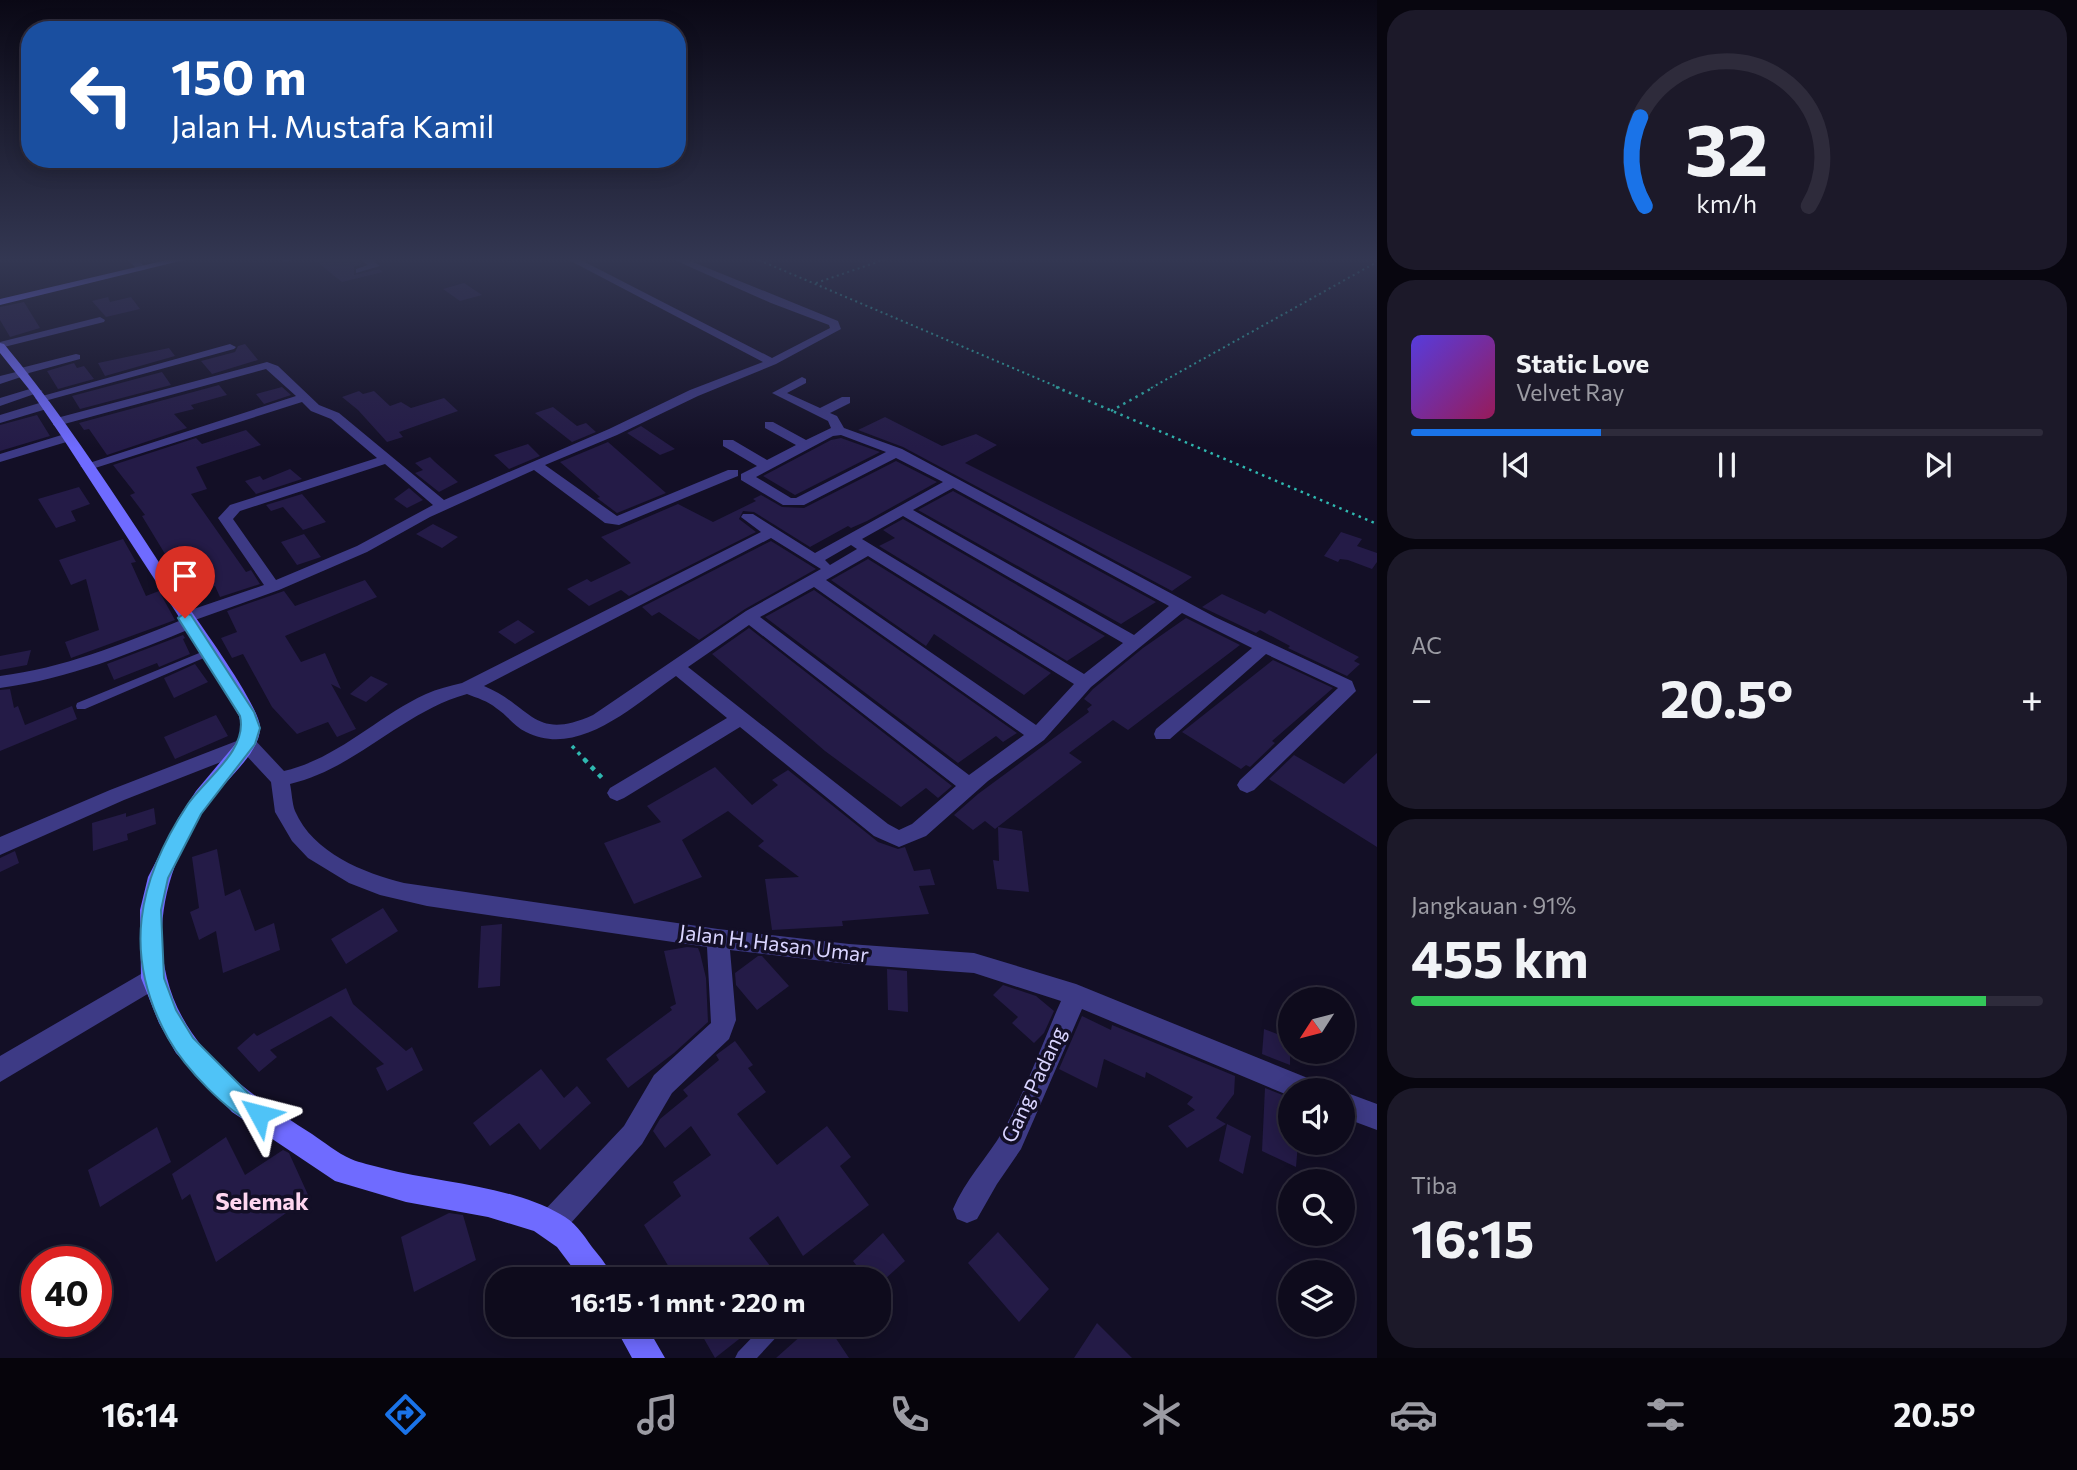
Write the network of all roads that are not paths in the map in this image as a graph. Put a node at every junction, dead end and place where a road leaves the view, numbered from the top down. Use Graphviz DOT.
graph roads {
  1 [pos="95,321"];
  2 [pos="693,321"];
  3 [pos="830,321"];
  4 [pos="0,346"];
  5 [pos="230,347"];
  6 [pos="76,357"];
  7 [pos="772,362"];
  8 [pos="22,372"];
  9 [pos="0,380"];
  10 [pos="802,382"];
  11 [pos="41,398"];
  12 [pos="303,398"];
  13 [pos="846,401"];
  14 [pos="0,402"];
  15 [pos="821,413"];
  16 [pos="0,419"];
  17 [pos="769,425"];
  18 [pos="838,429"];
  19 [pos="62,430"];
  20 [pos="727,443"];
  21 [pos="806,445"];
  22 [pos="897,452"];
  23 [pos="0,458"];
  24 [pos="387,459"];
  25 [pos="535,464"];
  26 [pos="765,465"];
  27 [pos="87,466"];
  28 [pos="733,473"];
  29 [pos="953,482"];
  30 [pos="443,506"];
  31 [pos="903,510"];
  32 [pos="748,517"];
  33 [pos="772,531"];
  34 [pos="851,539"];
  35 [pos="869,550"];
  36 [pos="814,559"];
  37 [pos="823,576"];
  38 [pos="273,587"];
  39 [pos="1180,606"];
  40 [pos="749,617"];
  41 [pos="187,621"];
  42 [pos="1133,642"];
  43 [pos="1265,646"];
  44 [pos="209,652"];
  45 [pos="675,666"];
  46 [pos="0,682"];
  47 [pos="1085,683"];
  48 [pos="468,687"];
  49 [pos="81,706"];
  50 [pos="741,718"];
  51 [pos="1163,734"];
  52 [pos="1037,735"];
  53 [pos="247,744"];
  54 [pos="280,779"];
  55 [pos="1247,785"];
  56 [pos="970,786"];
  57 [pos="617,793"];
  58 [pos="0,846"];
  59 [pos="718,939"];
  60 [pos="153,978"];
  61 [pos="1076,995"];
  62 [pos="0,1070"];
  63 [pos="1278,1078"];
  64 [pos="1355,1109"];
  65 [pos="1377,1117"];
  66 [pos="967,1209"];
  67 [pos="551,1224"];
  68 [pos="591,1267"];
  69 [pos="637,1337"];
  70 [pos="764,1337"];
  71 [pos="650,1358"];
  72 [pos="744,1358"];
  1 -- 4 [label="street"];
  2 -- 7 [label="street"];
  3 -- 7 [label="street"];
  4 -- 8 [label="street"];
  5 -- 11 [label="street"];
  6 -- 8 [label="street"];
  7 -- 25 [label="street"];
  8 -- 9 [label="street"];
  8 -- 11 [label="street"];
  10 -- 15 [label="street"];
  11 -- 14 [label="street"];
  11 -- 16 [label="street"];
  11 -- 19 [label="street"];
  12 -- 19 [label="street"];
  12 -- 24 [label="street"];
  12 -- 27 [label="street"];
  13 -- 15 [label="street"];
  15 -- 18 [label="street"];
  17 -- 21 [label="street"];
  18 -- 21 [label="street"];
  18 -- 22 [label="street"];
  19 -- 23 [label="street"];
  19 -- 27 [label="street"];
  20 -- 26 [label="street"];
  21 -- 26 [label="street"];
  22 -- 26 [label="street"];
  22 -- 29 [label="street"];
  24 -- 30 [label="street"];
  24 -- 38 [label="street"];
  25 -- 28 [label="street"];
  25 -- 30 [label="street"];
  27 -- 41 [label="street"];
  29 -- 31 [label="street"];
  29 -- 39 [label="street"];
  30 -- 38 [label="street"];
  31 -- 34 [label="street"];
  31 -- 42 [label="street"];
  32 -- 33 [label="street"];
  33 -- 36 [label="street"];
  33 -- 48 [label="street"];
  34 -- 35 [label="street"];
  34 -- 36 [label="street"];
  35 -- 37 [label="street"];
  35 -- 47 [label="street"];
  36 -- 37 [label="street"];
  37 -- 40 [label="street"];
  37 -- 52 [label="street"];
  38 -- 41 [label="street"];
  39 -- 42 [label="street"];
  39 -- 43 [label="street"];
  40 -- 45 [label="street"];
  40 -- 56 [label="street"];
  41 -- 44 [label="street"];
  41 -- 46 [label="street"];
  42 -- 47 [label="street"];
  43 -- 51 [label="street"];
  43 -- 55 [label="street"];
  44 -- 49 [label="lane"];
  44 -- 53 [label="street"];
  45 -- 48 [label="street"];
  45 -- 50 [label="street"];
  47 -- 52 [label="street"];
  48 -- 54 [label="street"];
  50 -- 56 [label="street"];
  50 -- 57 [label="street"];
  52 -- 56 [label="street"];
  53 -- 54 [label="street"];
  53 -- 58 [label="street"];
  53 -- 60 [label="street"];
  54 -- 59 [label="street, Jalan H. Hasan Umar"];
  59 -- 61 [label="street, Jalan H. Hasan Umar"];
  59 -- 67 [label="street"];
  60 -- 62 [label="street"];
  60 -- 67 [label="street"];
  61 -- 63 [label="street, Jalan H. Hasan Umar"];
  61 -- 66 [label="street, Gang Padang"];
  64 -- 65 [label="street"];
  67 -- 68 [label="street"];
  69 -- 71 [label="street"];
  70 -- 72 [label="lane"];
}
